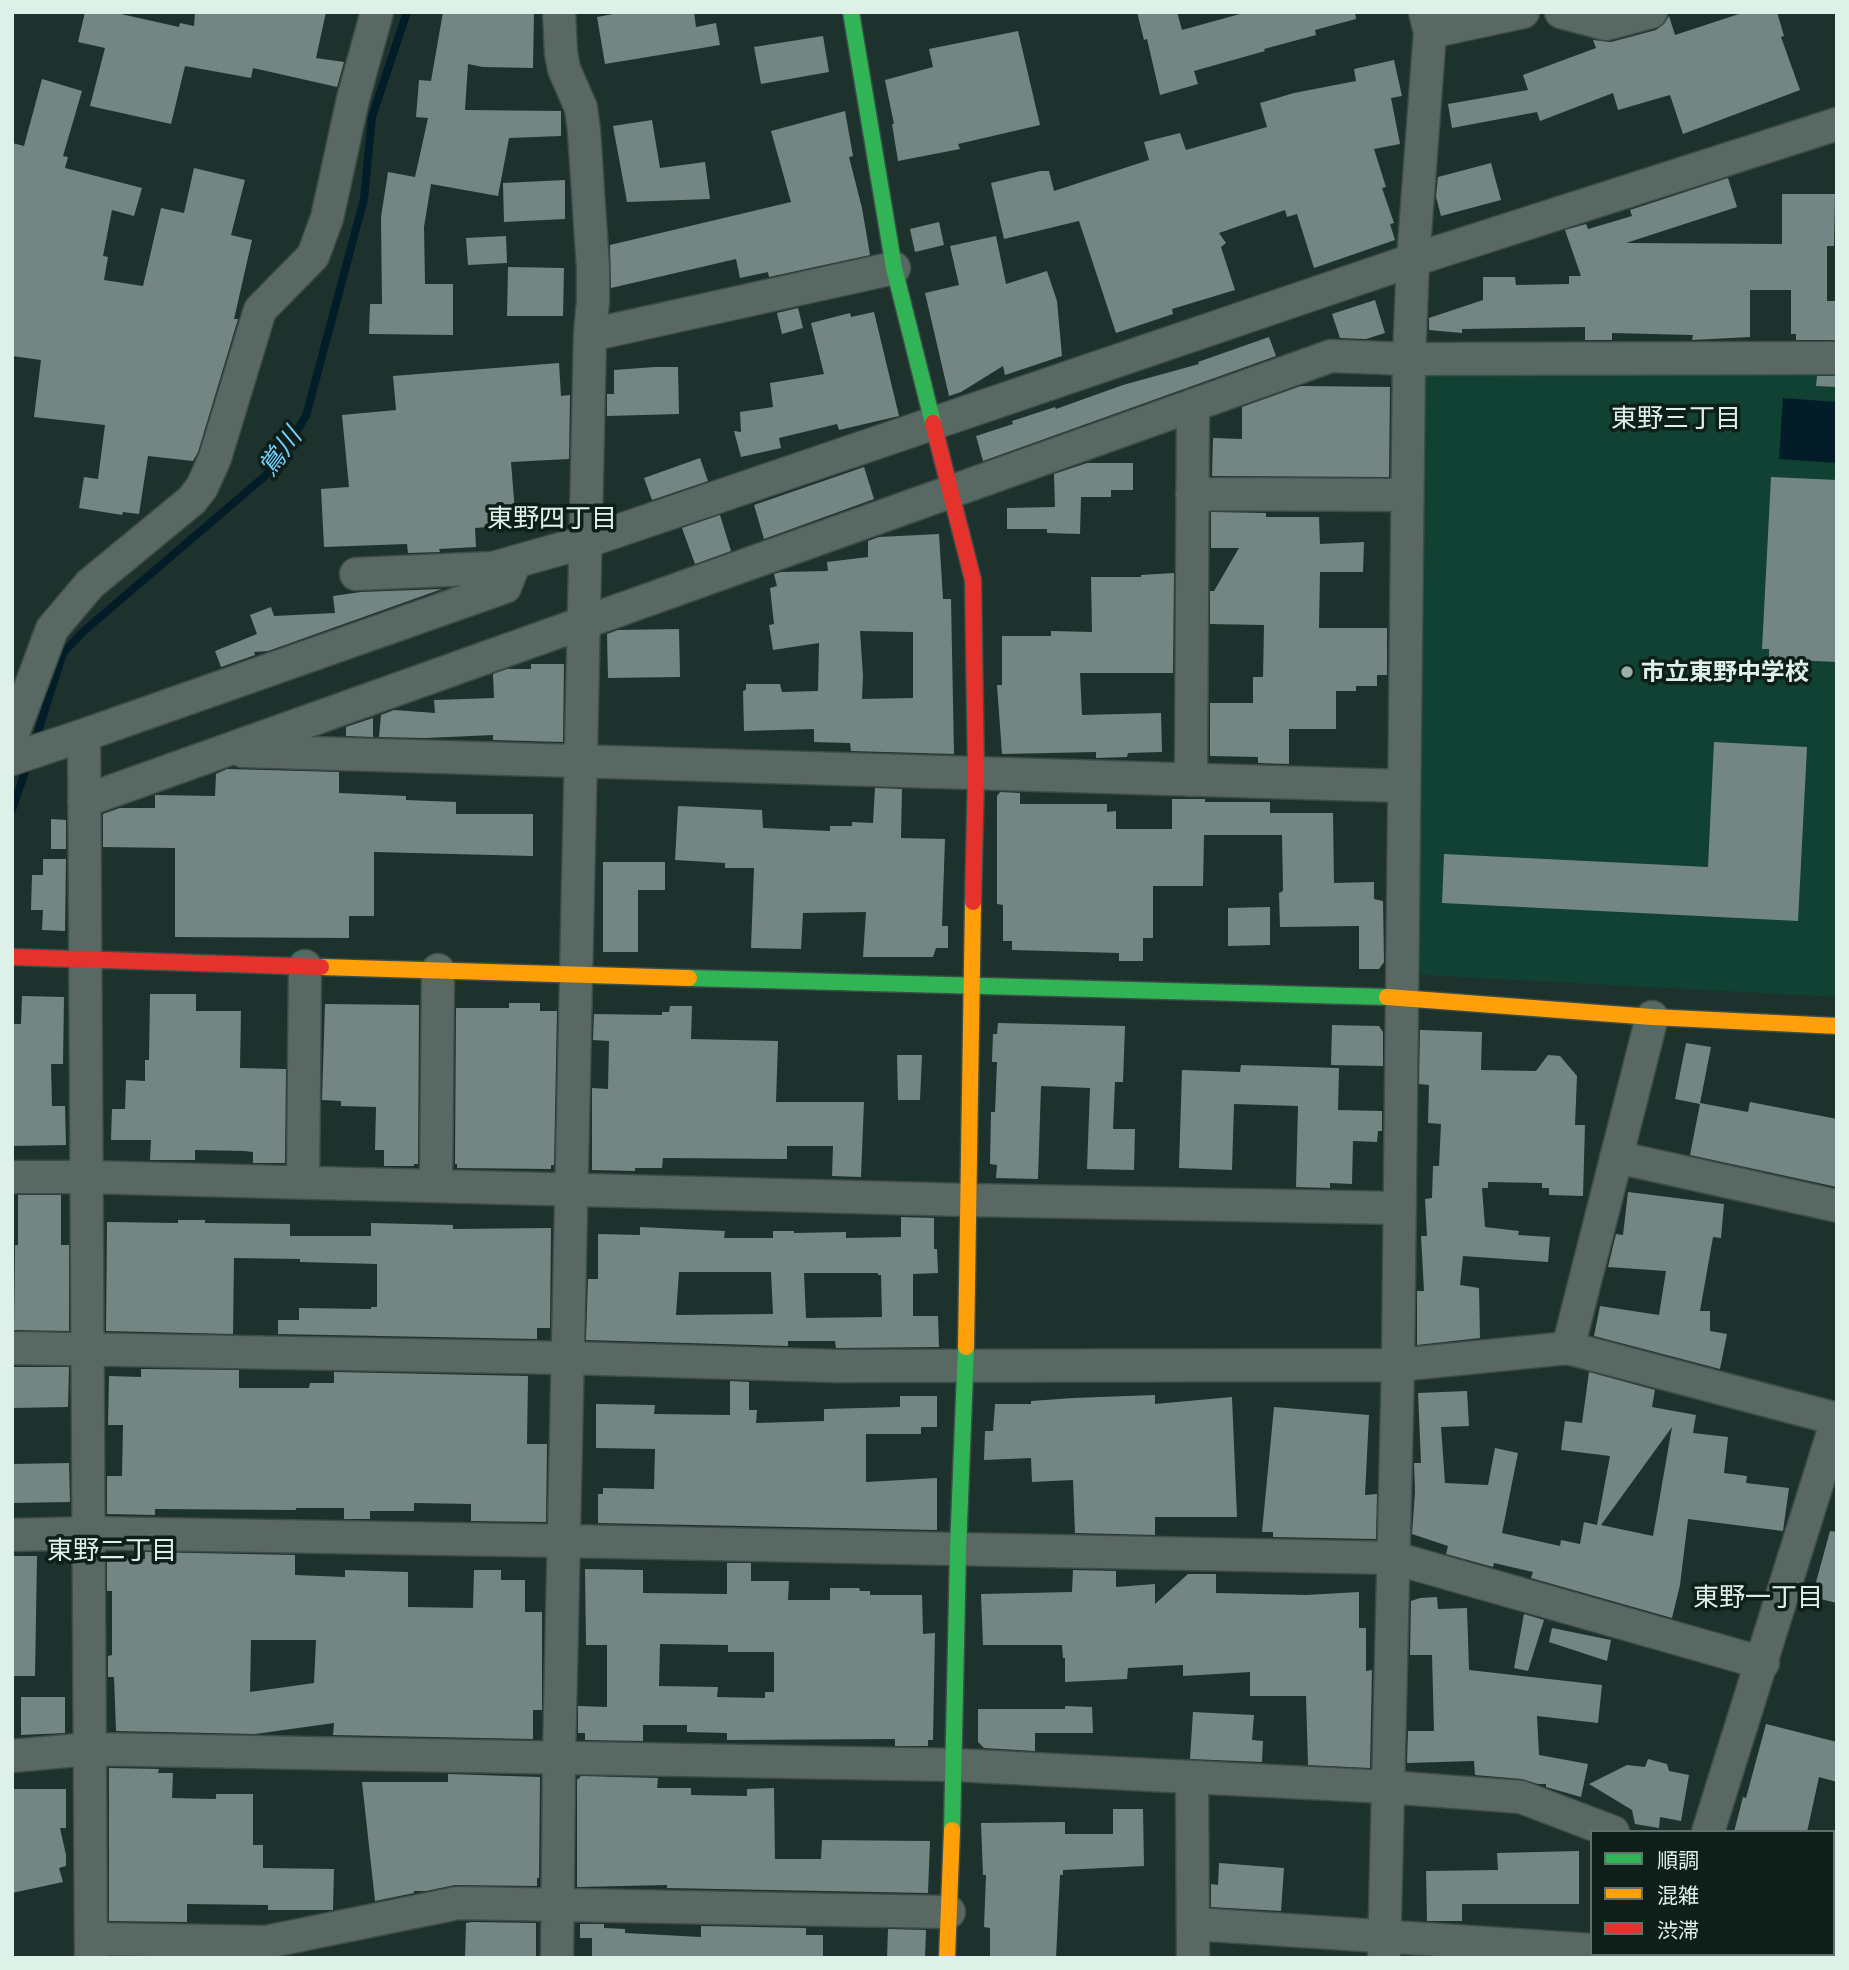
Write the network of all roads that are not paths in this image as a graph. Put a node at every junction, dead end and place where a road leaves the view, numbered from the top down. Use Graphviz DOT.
graph roads {
  1 [pos="376,12"];
  2 [pos="559,12"];
  3 [pos="851,12"];
  4 [pos="1523,12"];
  5 [pos="1561,12"];
  6 [pos="1651,12"];
  7 [pos="1428,22"];
  8 [pos="1837,124"];
  9 [pos="1413,260"];
  10 [pos="894,268"];
  11 [pos="590,335"];
  12 [pos="1837,358"];
  13 [pos="1409,359"];
  14 [pos="1193,405"];
  15 [pos="932,423"];
  16 [pos="950,492"];
  17 [pos="1192,494"];
  18 [pos="1407,495"];
  19 [pos="586,542"];
  20 [pos="515,562"];
  21 [pos="356,574"];
  22 [pos="584,623"];
  23 [pos="83,734"];
  24 [pos="12,736"];
  25 [pos="224,750"];
  26 [pos="12,759"];
  27 [pos="580,760"];
  28 [pos="976,774"];
  29 [pos="1191,780"];
  30 [pos="1403,786"];
  31 [pos="84,802"];
  32 [pos="12,957"];
  33 [pos="86,961"];
  34 [pos="305,967"];
  35 [pos="438,970"];
  36 [pos="576,974"];
  37 [pos="971,987"];
  38 [pos="1401,997"];
  39 [pos="1652,1017"];
  40 [pos="1837,1026"];
  41 [pos="1616,1157"];
  42 [pos="12,1177"];
  43 [pos="87,1177"];
  44 [pos="303,1182"];
  45 [pos="436,1186"];
  46 [pos="571,1189"];
  47 [pos="967,1200"];
  48 [pos="1837,1206"];
  49 [pos="1400,1208"];
  50 [pos="12,1348"];
  51 [pos="1567,1348"];
  52 [pos="88,1350"];
  53 [pos="569,1358"];
  54 [pos="965,1365"];
  55 [pos="1398,1365"];
  56 [pos="1837,1420"];
  57 [pos="90,1533"];
  58 [pos="12,1535"];
  59 [pos="565,1541"];
  60 [pos="958,1550"];
  61 [pos="1394,1558"];
  62 [pos="1763,1663"];
  63 [pos="89,1749"];
  64 [pos="12,1756"];
  65 [pos="559,1758"];
  66 [pos="955,1765"];
  67 [pos="1192,1777"];
  68 [pos="1388,1787"];
  69 [pos="1608,1830"];
  70 [pos="1709,1830"];
  71 [pos="558,1903"];
  72 [pos="949,1912"];
  73 [pos="1194,1924"];
  74 [pos="1385,1947"];
  75 [pos="91,1948"];
  76 [pos="1590,1950"];
  77 [pos="557,1958"];
  78 [pos="947,1958"];
  79 [pos="1193,1958"];
  1 -- 24 [label="street"];
  2 -- 11 [label="street"];
  3 -- 10 [label="street"];
  4 -- 7 [label="street"];
  5 -- 6 [label="street"];
  7 -- 9 [label="street"];
  8 -- 9 [label="street"];
  9 -- 13 [label="street"];
  9 -- 15 [label="street"];
  10 -- 11 [label="street"];
  10 -- 15 [label="street"];
  11 -- 19 [label="street"];
  12 -- 13 [label="street"];
  13 -- 14 [label="street"];
  13 -- 18 [label="street"];
  14 -- 16 [label="street"];
  14 -- 17 [label="street"];
  15 -- 16 [label="street"];
  15 -- 19 [label="street"];
  16 -- 22 [label="street"];
  16 -- 28 [label="street"];
  17 -- 18 [label="street"];
  17 -- 29 [label="street"];
  18 -- 30 [label="street"];
  19 -- 20 [label="street"];
  19 -- 22 [label="street"];
  20 -- 21 [label="street"];
  20 -- 23 [label="street"];
  22 -- 25 [label="street"];
  22 -- 27 [label="street"];
  23 -- 26 [label="street"];
  23 -- 31 [label="street"];
  25 -- 27 [label="street"];
  25 -- 31 [label="street"];
  27 -- 28 [label="street"];
  27 -- 36 [label="street"];
  28 -- 29 [label="street"];
  28 -- 37 [label="street"];
  29 -- 30 [label="street"];
  30 -- 38 [label="street"];
  31 -- 33 [label="street"];
  32 -- 33 [label="street"];
  33 -- 34 [label="street"];
  33 -- 43 [label="street"];
  34 -- 35 [label="street"];
  34 -- 44 [label="street"];
  35 -- 36 [label="street"];
  35 -- 45 [label="street"];
  36 -- 37 [label="street"];
  36 -- 46 [label="street"];
  37 -- 38 [label="street"];
  37 -- 47 [label="street"];
  38 -- 39 [label="street"];
  38 -- 49 [label="street"];
  39 -- 40 [label="street"];
  39 -- 41 [label="street"];
  41 -- 48 [label="street"];
  41 -- 51 [label="street"];
  42 -- 43 [label="street"];
  43 -- 44 [label="street"];
  43 -- 52 [label="street"];
  44 -- 45 [label="street"];
  45 -- 46 [label="street"];
  46 -- 47 [label="street"];
  46 -- 53 [label="street"];
  47 -- 49 [label="street"];
  47 -- 54 [label="street"];
  49 -- 55 [label="street"];
  50 -- 52 [label="street"];
  51 -- 55 [label="street"];
  51 -- 56 [label="street"];
  52 -- 53 [label="street"];
  52 -- 57 [label="street"];
  53 -- 54 [label="street"];
  53 -- 59 [label="street"];
  54 -- 55 [label="street"];
  54 -- 60 [label="street"];
  55 -- 61 [label="street"];
  56 -- 62 [label="street"];
  57 -- 58 [label="street"];
  57 -- 59 [label="street"];
  57 -- 63 [label="street"];
  59 -- 60 [label="street"];
  59 -- 65 [label="street"];
  60 -- 61 [label="street"];
  60 -- 66 [label="street"];
  61 -- 62 [label="street"];
  61 -- 68 [label="street"];
  62 -- 70 [label="street"];
  63 -- 64 [label="street"];
  63 -- 65 [label="street"];
  63 -- 75 [label="street"];
  65 -- 66 [label="street"];
  65 -- 71 [label="street"];
  66 -- 67 [label="street"];
  66 -- 72 [label="street"];
  67 -- 68 [label="street"];
  67 -- 73 [label="street"];
  68 -- 69 [label="street"];
  68 -- 74 [label="street"];
  71 -- 72 [label="street"];
  71 -- 75 [label="street"];
  71 -- 77 [label="street"];
  72 -- 78 [label="street"];
  73 -- 74 [label="street"];
  73 -- 79 [label="street"];
  74 -- 76 [label="street"];
}
